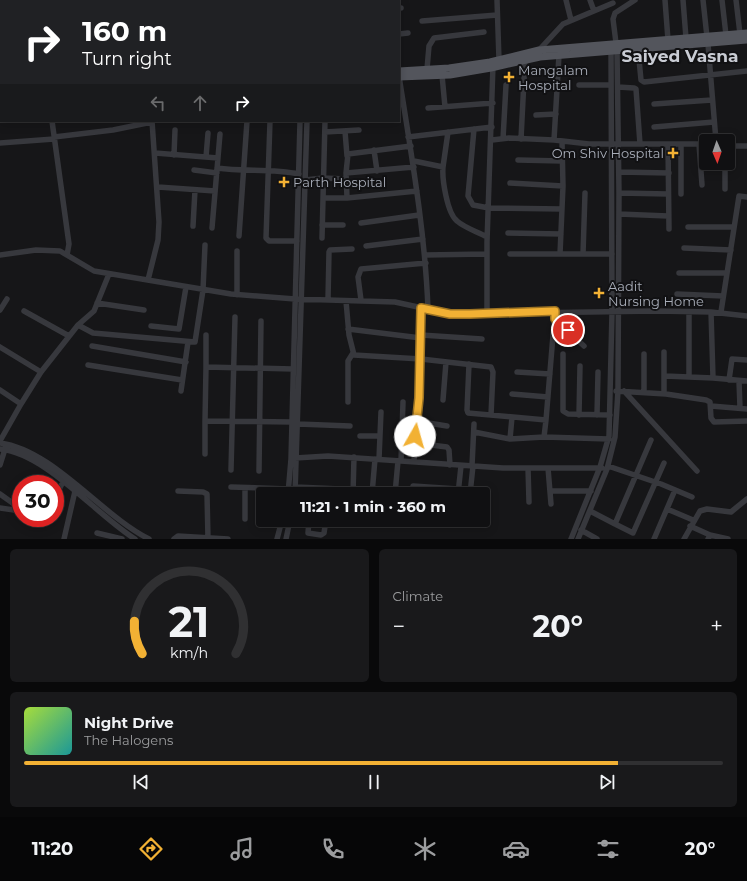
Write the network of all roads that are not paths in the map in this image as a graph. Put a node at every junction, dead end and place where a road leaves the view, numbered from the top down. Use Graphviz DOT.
graph roads {
  1 [pos="497,0"];
  2 [pos="566,0"];
  3 [pos="590,0"];
  4 [pos="635,0"];
  5 [pos="665,0"];
  6 [pos="683,0"];
  7 [pos="703,0"];
  8 [pos="722,0"];
  9 [pos="736,0"];
  10 [pos="612,2"];
  11 [pos="594,11"];
  12 [pos="615,13"];
  13 [pos="497,16"];
  14 [pos="571,20"];
  15 [pos="422,21"];
  16 [pos="484,32"];
  17 [pos="408,33"];
  18 [pos="743,33"];
  19 [pos="400,34"];
  20 [pos="726,35"];
  21 [pos="686,38"];
  22 [pos="668,40"];
  23 [pos="708,40"];
  24 [pos="747,40"];
  25 [pos="614,46"];
  26 [pos="638,49"];
  27 [pos="539,50"];
  28 [pos="559,55"];
  29 [pos="525,60"];
  30 [pos="495,63"];
  31 [pos="427,69"];
  32 [pos="400,71"];
  33 [pos="747,71"];
  34 [pos="442,75"];
  35 [pos="400,76"];
  36 [pos="711,76"];
  37 [pos="400,83"];
  38 [pos="578,85"];
  39 [pos="611,85"];
  40 [pos="506,86"];
  41 [pos="618,87"];
  42 [pos="712,100"];
  43 [pos="493,103"];
  44 [pos="654,104"];
  45 [pos="445,107"];
  46 [pos="428,108"];
  47 [pos="556,114"];
  48 [pos="536,115"];
  49 [pos="52,122"];
  50 [pos="152,122"];
  51 [pos="247,122"];
  52 [pos="270,122"];
  53 [pos="300,122"];
  54 [pos="307,122"];
  55 [pos="325,122"];
  56 [pos="714,122"];
  57 [pos="492,127"];
  58 [pos="654,127"];
  59 [pos="474,129"];
  60 [pos="175,130"];
  61 [pos="359,130"];
  62 [pos="345,131"];
  63 [pos="325,132"];
  64 [pos="448,132"];
  65 [pos="208,133"];
  66 [pos="220,134"];
  67 [pos="715,134"];
  68 [pos="408,137"];
  69 [pos="54,138"];
  70 [pos="503,139"];
  71 [pos="521,139"];
  72 [pos="492,140"];
  73 [pos="554,140"];
  74 [pos="562,141"];
  75 [pos="0,143"];
  76 [pos="640,144"];
  77 [pos="668,144"];
  78 [pos="699,144"];
  79 [pos="611,145"];
  80 [pos="619,145"];
  81 [pos="682,145"];
  82 [pos="410,146"];
  83 [pos="735,146"];
  84 [pos="747,146"];
  85 [pos="374,150"];
  86 [pos="154,153"];
  87 [pos="174,155"];
  88 [pos="347,156"];
  89 [pos="206,157"];
  90 [pos="218,158"];
  91 [pos="518,160"];
  92 [pos="562,161"];
  93 [pos="414,164"];
  94 [pos="443,167"];
  95 [pos="194,170"];
  96 [pos="701,170"];
  97 [pos="725,170"];
  98 [pos="217,171"];
  99 [pos="243,171"];
  100 [pos="267,171"];
  101 [pos="377,171"];
  102 [pos="619,172"];
  103 [pos="669,173"];
  104 [pos="299,174"];
  105 [pos="346,176"];
  106 [pos="323,178"];
  107 [pos="305,180"];
  108 [pos="510,183"];
  109 [pos="702,185"];
  110 [pos="563,186"];
  111 [pos="158,187"];
  112 [pos="726,189"];
  113 [pos="195,190"];
  114 [pos="216,191"];
  115 [pos="417,191"];
  116 [pos="585,193"];
  117 [pos="619,193"];
  118 [pos="668,194"];
  119 [pos="681,194"];
  120 [pos="747,197"];
  121 [pos="324,198"];
  122 [pos="347,198"];
  123 [pos="489,208"];
  124 [pos="562,209"];
  125 [pos="619,214"];
  126 [pos="419,215"];
  127 [pos="668,216"];
  128 [pos="361,223"];
  129 [pos="322,225"];
  130 [pos="344,225"];
  131 [pos="193,226"];
  132 [pos="688,227"];
  133 [pos="212,228"];
  134 [pos="734,228"];
  135 [pos="669,229"];
  136 [pos="508,232"];
  137 [pos="561,234"];
  138 [pos="239,236"];
  139 [pos="487,237"];
  140 [pos="322,238"];
  141 [pos="423,239"];
  142 [pos="296,241"];
  143 [pos="205,245"];
  144 [pos="366,246"];
  145 [pos="684,248"];
  146 [pos="352,250"];
  147 [pos="731,250"];
  148 [pos="237,251"];
  149 [pos="487,254"];
  150 [pos="510,254"];
  151 [pos="560,254"];
  152 [pos="583,254"];
  153 [pos="612,254"];
  154 [pos="0,255"];
  155 [pos="425,255"];
  156 [pos="68,256"];
  157 [pos="426,263"];
  158 [pos="679,273"];
  159 [pos="727,273"];
  160 [pos="109,274"];
  161 [pos="148,280"];
  162 [pos="186,287"];
  163 [pos="203,290"];
  164 [pos="677,294"];
  165 [pos="237,295"];
  166 [pos="723,296"];
  167 [pos="7,299"];
  168 [pos="295,299"];
  169 [pos="303,299"];
  170 [pos="328,300"];
  171 [pos="346,300"];
  172 [pos="361,300"];
  173 [pos="98,303"];
  174 [pos="421,308"];
  175 [pos="428,309"];
  176 [pos="0,310"];
  177 [pos="144,310"];
  178 [pos="24,311"];
  179 [pos="555,311"];
  180 [pos="612,312"];
  181 [pos="619,312"];
  182 [pos="689,312"];
  183 [pos="711,312"];
  184 [pos="721,312"];
  185 [pos="487,314"];
  186 [pos="747,316"];
  187 [pos="235,317"];
  188 [pos="555,319"];
  189 [pos="261,322"];
  190 [pos="78,325"];
  191 [pos="151,326"];
  192 [pos="348,329"];
  193 [pos="206,335"];
  194 [pos="69,336"];
  195 [pos="421,336"];
  196 [pos="482,339"];
  197 [pos="188,342"];
  198 [pos="92,346"];
  199 [pos="584,346"];
  200 [pos="0,347"];
  201 [pos="664,352"];
  202 [pos="353,354"];
  203 [pos="564,354"];
  204 [pos="644,354"];
  205 [pos="420,359"];
  206 [pos="747,360"];
  207 [pos="186,362"];
  208 [pos="446,362"];
  209 [pos="469,364"];
  210 [pos="88,365"];
  211 [pos="580,366"];
  212 [pos="206,368"];
  213 [pos="234,368"];
  214 [pos="260,369"];
  215 [pos="293,369"];
  216 [pos="41,372"];
  217 [pos="517,372"];
  218 [pos="598,372"];
  219 [pos="550,374"];
  220 [pos="665,376"];
  221 [pos="689,377"];
  222 [pos="713,378"];
  223 [pos="182,380"];
  224 [pos="730,380"];
  225 [pos="739,381"];
  226 [pos="747,381"];
  227 [pos="0,390"];
  228 [pos="610,390"];
  229 [pos="181,391"];
  230 [pos="621,391"];
  231 [pos="644,392"];
  232 [pos="512,394"];
  233 [pos="664,394"];
  234 [pos="548,397"];
  235 [pos="443,400"];
  236 [pos="348,402"];
  237 [pos="403,402"];
  238 [pos="21,404"];
  239 [pos="711,406"];
  240 [pos="740,408"];
  241 [pos="747,409"];
  242 [pos="381,412"];
  243 [pos="491,415"];
  244 [pos="579,415"];
  245 [pos="597,415"];
  246 [pos="610,415"];
  247 [pos="512,417"];
  248 [pos="546,420"];
  249 [pos="205,421"];
  250 [pos="232,421"];
  251 [pos="260,421"];
  252 [pos="416,421"];
  253 [pos="747,421"];
  254 [pos="295,423"];
  255 [pos="474,424"];
  256 [pos="350,426"];
  257 [pos="447,426"];
  258 [pos="2,432"];
  259 [pos="474,432"];
  260 [pos="360,436"];
  261 [pos="380,436"];
  262 [pos="544,437"];
  263 [pos="510,439"];
  264 [pos="609,439"];
  265 [pos="650,440"];
  266 [pos="0,442"];
  267 [pos="414,444"];
  268 [pos="4,448"];
  269 [pos="205,454"];
  270 [pos="354,457"];
  271 [pos="298,458"];
  272 [pos="291,459"];
  273 [pos="377,459"];
  274 [pos="400,461"];
  275 [pos="414,462"];
  276 [pos="664,463"];
  277 [pos="0,465"];
  278 [pos="450,465"];
  279 [pos="461,466"];
  280 [pos="472,466"];
  281 [pos="600,467"];
  282 [pos="608,467"];
  283 [pos="528,468"];
  284 [pos="548,468"];
  285 [pos="231,470"];
  286 [pos="259,471"];
  287 [pos="697,472"];
  288 [pos="52,475"];
  289 [pos="637,475"];
  290 [pos="656,482"];
  291 [pos="64,483"];
  292 [pos="413,486"];
  293 [pos="231,487"];
  294 [pos="288,487"];
  295 [pos="296,487"];
  296 [pos="353,487"];
  297 [pos="373,487"];
  298 [pos="396,487"];
  299 [pos="422,487"];
  300 [pos="458,487"];
  301 [pos="470,487"];
  302 [pos="245,488"];
  303 [pos="256,489"];
  304 [pos="675,490"];
  305 [pos="75,491"];
  306 [pos="178,491"];
  307 [pos="550,491"];
  308 [pos="591,491"];
  309 [pos="0,494"];
  310 [pos="692,498"];
  311 [pos="747,499"];
  312 [pos="528,502"];
  313 [pos="12,503"];
  314 [pos="551,504"];
  315 [pos="0,508"];
  316 [pos="12,509"];
  317 [pos="667,509"];
  318 [pos="590,511"];
  319 [pos="244,520"];
  320 [pos="693,520"];
  321 [pos="615,524"];
  322 [pos="690,526"];
  323 [pos="280,527"];
  324 [pos="289,527"];
  325 [pos="308,527"];
  326 [pos="325,527"];
  327 [pos="131,529"];
  328 [pos="582,530"];
  329 [pos="98,533"];
  330 [pos="709,537"];
  331 [pos="131,538"];
  332 [pos="208,538"];
  333 [pos="64,539"];
  334 [pos="122,539"];
  335 [pos="149,539"];
  336 [pos="174,539"];
  337 [pos="228,539"];
  338 [pos="277,539"];
  339 [pos="286,539"];
  340 [pos="571,539"];
  341 [pos="578,539"];
  342 [pos="597,539"];
  343 [pos="654,539"];
  344 [pos="684,539"];
  345 [pos="726,539"];
  1 -- 13 [label="street"];
  2 -- 14 [label="street"];
  3 -- 11 [label="street"];
  4 -- 12 [label="street"];
  5 -- 22 [label="street"];
  6 -- 21 [label="street"];
  7 -- 23 [label="street"];
  8 -- 20 [label="street"];
  9 -- 18 [label="street"];
  10 -- 11 [label="street"];
  10 -- 12 [label="street"];
  11 -- 14 [label="street"];
  12 -- 25 [label="street"];
  13 -- 15 [label="street"];
  13 -- 30 [label="street"];
  14 -- 27 [label="street"];
  16 -- 31 [label="street"];
  17 -- 19 [label="street"];
  18 -- 20 [label="main road"];
  20 -- 23 [label="main road"];
  21 -- 22 [label="main road"];
  21 -- 23 [label="main road"];
  22 -- 25 [label="main road"];
  23 -- 24 [label="main road"];
  23 -- 26 [label="main road"];
  23 -- 36 [label="street"];
  25 -- 26 [label="main road"];
  25 -- 27 [label="main road"];
  25 -- 28 [label="main road"];
  25 -- 39 [label="street"];
  25 -- 41 [label="street"];
  26 -- 36 [label="street"];
  27 -- 30 [label="main road"];
  28 -- 29 [label="main road"];
  28 -- 47 [label="street"];
  29 -- 30 [label="main road"];
  29 -- 71 [label="street"];
  30 -- 31 [label="main road"];
  30 -- 34 [label="main road"];
  30 -- 43 [label="street"];
  31 -- 32 [label="main road"];
  33 -- 36 [label="street"];
  34 -- 35 [label="main road"];
  34 -- 45 [label="street"];
  36 -- 42 [label="street"];
  37 -- 68 [label="street"];
  38 -- 39 [label="street"];
  39 -- 79 [label="street"];
  40 -- 70 [label="street"];
  41 -- 76 [label="street"];
  41 -- 80 [label="street"];
  42 -- 44 [label="street"];
  42 -- 56 [label="street"];
  43 -- 45 [label="street"];
  43 -- 57 [label="street"];
  45 -- 46 [label="street"];
  47 -- 48 [label="street"];
  47 -- 73 [label="street"];
  49 -- 69 [label="street"];
  50 -- 69 [label="street"];
  50 -- 86 [label="street"];
  51 -- 99 [label="street"];
  52 -- 100 [label="street"];
  53 -- 104 [label="street"];
  54 -- 107 [label="street"];
  55 -- 63 [label="street"];
  56 -- 58 [label="street"];
  56 -- 67 [label="street"];
  57 -- 59 [label="street"];
  57 -- 72 [label="street"];
  59 -- 64 [label="street"];
  59 -- 123 [label="street"];
  60 -- 87 [label="street"];
  61 -- 62 [label="street"];
  62 -- 63 [label="street"];
  62 -- 88 [label="street"];
  63 -- 106 [label="street"];
  64 -- 68 [label="street"];
  64 -- 94 [label="street"];
  65 -- 89 [label="street"];
  66 -- 90 [label="street"];
  68 -- 82 [label="street"];
  69 -- 75 [label="street"];
  69 -- 156 [label="street"];
  70 -- 71 [label="street"];
  70 -- 72 [label="street"];
  71 -- 73 [label="street"];
  72 -- 123 [label="street"];
  73 -- 74 [label="street"];
  74 -- 79 [label="street"];
  74 -- 92 [label="street"];
  76 -- 77 [label="street"];
  76 -- 80 [label="street"];
  77 -- 81 [label="street"];
  77 -- 103 [label="street"];
  78 -- 81 [label="street"];
  79 -- 80 [label="street"];
  79 -- 153 [label="street"];
  80 -- 102 [label="street"];
  81 -- 119 [label="street"];
  82 -- 85 [label="street"];
  82 -- 93 [label="street"];
  83 -- 84 [label="street"];
  85 -- 88 [label="street"];
  85 -- 101 [label="street"];
  86 -- 87 [label="street"];
  86 -- 111 [label="street"];
  87 -- 89 [label="street"];
  88 -- 105 [label="street"];
  89 -- 90 [label="street"];
  90 -- 98 [label="street"];
  91 -- 92 [label="street"];
  92 -- 110 [label="street"];
  93 -- 94 [label="street"];
  93 -- 101 [label="street"];
  93 -- 115 [label="street"];
  94 -- 139 [label="street"];
  95 -- 98 [label="street"];
  96 -- 109 [label="street"];
  97 -- 112 [label="street"];
  98 -- 99 [label="street"];
  98 -- 114 [label="street"];
  99 -- 100 [label="street"];
  99 -- 138 [label="street"];
  100 -- 104 [label="street"];
  100 -- 142 [label="street"];
  101 -- 105 [label="street"];
  102 -- 103 [label="street"];
  102 -- 117 [label="street"];
  103 -- 118 [label="street"];
  104 -- 142 [label="street"];
  105 -- 106 [label="street"];
  105 -- 122 [label="street"];
  106 -- 107 [label="street"];
  106 -- 121 [label="street"];
  107 -- 169 [label="street"];
  108 -- 110 [label="street"];
  110 -- 124 [label="street"];
  111 -- 113 [label="street"];
  111 -- 161 [label="street"];
  113 -- 114 [label="street"];
  113 -- 131 [label="street"];
  114 -- 133 [label="street"];
  115 -- 122 [label="street"];
  115 -- 126 [label="street"];
  116 -- 152 [label="street"];
  117 -- 118 [label="street"];
  117 -- 125 [label="street"];
  118 -- 127 [label="street"];
  120 -- 134 [label="street"];
  121 -- 122 [label="street"];
  121 -- 129 [label="street"];
  123 -- 124 [label="street"];
  123 -- 139 [label="street"];
  124 -- 137 [label="street"];
  125 -- 127 [label="street"];
  125 -- 181 [label="street"];
  126 -- 128 [label="street"];
  126 -- 141 [label="street"];
  127 -- 135 [label="street"];
  129 -- 130 [label="street"];
  129 -- 140 [label="street"];
  132 -- 134 [label="street"];
  134 -- 147 [label="street"];
  136 -- 137 [label="street"];
  137 -- 151 [label="street"];
  139 -- 149 [label="street"];
  141 -- 144 [label="street"];
  141 -- 155 [label="street"];
  142 -- 168 [label="street"];
  143 -- 163 [label="street"];
  145 -- 147 [label="street"];
  146 -- 170 [label="street"];
  147 -- 159 [label="street"];
  148 -- 165 [label="street"];
  149 -- 155 [label="street"];
  149 -- 185 [label="street"];
  150 -- 151 [label="street"];
  151 -- 152 [label="street"];
  152 -- 153 [label="street"];
  153 -- 180 [label="street"];
  154 -- 156 [label="street"];
  155 -- 157 [label="street"];
  156 -- 160 [label="street"];
  157 -- 172 [label="street"];
  157 -- 175 [label="street"];
  158 -- 159 [label="street"];
  159 -- 166 [label="street"];
  160 -- 161 [label="street"];
  160 -- 173 [label="street"];
  161 -- 162 [label="street"];
  162 -- 163 [label="street"];
  162 -- 191 [label="street"];
  163 -- 165 [label="street"];
  163 -- 197 [label="street"];
  164 -- 166 [label="street"];
  165 -- 168 [label="street"];
  166 -- 184 [label="street"];
  167 -- 176 [label="street"];
  168 -- 169 [label="street"];
  168 -- 215 [label="street"];
  169 -- 170 [label="street"];
  169 -- 254 [label="street"];
  170 -- 171 [label="street"];
  171 -- 172 [label="street"];
  171 -- 192 [label="street"];
  172 -- 174 [label="street"];
  173 -- 177 [label="street"];
  173 -- 190 [label="street"];
  174 -- 175 [label="street"];
  174 -- 195 [label="street"];
  175 -- 185 [label="street"];
  178 -- 194 [label="street"];
  179 -- 180 [label="street"];
  179 -- 185 [label="street"];
  179 -- 188 [label="street"];
  180 -- 181 [label="street"];
  180 -- 228 [label="street"];
  181 -- 182 [label="street"];
  181 -- 230 [label="street"];
  182 -- 183 [label="street"];
  182 -- 221 [label="street"];
  183 -- 184 [label="street"];
  183 -- 222 [label="street"];
  184 -- 186 [label="street"];
  187 -- 213 [label="street"];
  188 -- 199 [label="street"];
  188 -- 219 [label="street"];
  189 -- 214 [label="street"];
  190 -- 194 [label="street"];
  190 -- 197 [label="street"];
  192 -- 195 [label="street"];
  192 -- 202 [label="street"];
  193 -- 212 [label="street"];
  194 -- 216 [label="street"];
  195 -- 196 [label="street"];
  195 -- 205 [label="street"];
  197 -- 207 [label="street"];
  198 -- 207 [label="street"];
  200 -- 216 [label="street"];
  201 -- 220 [label="street"];
  202 -- 205 [label="street"];
  202 -- 236 [label="street"];
  203 -- 244 [label="street"];
  204 -- 231 [label="street"];
  205 -- 208 [label="street"];
  205 -- 252 [label="street"];
  206 -- 224 [label="street"];
  207 -- 223 [label="street"];
  208 -- 209 [label="street"];
  208 -- 235 [label="street"];
  209 -- 243 [label="street"];
  209 -- 243 [label="street"];
  210 -- 223 [label="street"];
  211 -- 244 [label="street"];
  212 -- 213 [label="street"];
  212 -- 249 [label="street"];
  213 -- 214 [label="street"];
  213 -- 250 [label="street"];
  214 -- 215 [label="street"];
  214 -- 251 [label="street"];
  215 -- 254 [label="street"];
  216 -- 238 [label="street"];
  217 -- 219 [label="street"];
  218 -- 245 [label="street"];
  219 -- 234 [label="street"];
  220 -- 221 [label="street"];
  220 -- 233 [label="street"];
  221 -- 222 [label="street"];
  222 -- 224 [label="street"];
  223 -- 229 [label="street"];
  224 -- 225 [label="street"];
  225 -- 226 [label="street"];
  225 -- 240 [label="street"];
  227 -- 238 [label="street"];
  228 -- 230 [label="street"];
  228 -- 246 [label="street"];
  230 -- 231 [label="street"];
  230 -- 282 [label="street"];
  230 -- 287 [label="street"];
  231 -- 233 [label="street"];
  232 -- 234 [label="street"];
  233 -- 239 [label="street"];
  234 -- 248 [label="street"];
  237 -- 274 [label="street"];
  238 -- 258 [label="street"];
  239 -- 240 [label="street"];
  239 -- 253 [label="street"];
  240 -- 241 [label="street"];
  242 -- 261 [label="street"];
  243 -- 247 [label="street"];
  244 -- 245 [label="street"];
  245 -- 246 [label="street"];
  246 -- 264 [label="street"];
  247 -- 248 [label="street"];
  247 -- 263 [label="street"];
  248 -- 262 [label="street"];
  249 -- 250 [label="street"];
  249 -- 269 [label="street"];
  250 -- 251 [label="street"];
  250 -- 285 [label="street"];
  251 -- 254 [label="street"];
  251 -- 286 [label="street"];
  252 -- 257 [label="street"];
  252 -- 267 [label="street"];
  254 -- 256 [label="street"];
  254 -- 271 [label="street"];
  254 -- 272 [label="street"];
  255 -- 259 [label="street"];
  258 -- 266 [label="street"];
  259 -- 263 [label="street"];
  259 -- 280 [label="street"];
  260 -- 261 [label="street"];
  261 -- 273 [label="street"];
  262 -- 263 [label="street"];
  262 -- 264 [label="street"];
  264 -- 281 [label="street"];
  265 -- 289 [label="street"];
  266 -- 268 [label="street"];
  267 -- 275 [label="street"];
  267 -- 278 [label="street"];
  268 -- 277 [label="street"];
  268 -- 288 [label="street"];
  268 -- 327 [label="street"];
  270 -- 271 [label="street"];
  270 -- 273 [label="street"];
  270 -- 296 [label="street"];
  271 -- 272 [label="street"];
  271 -- 295 [label="street"];
  272 -- 294 [label="street"];
  273 -- 274 [label="street"];
  273 -- 297 [label="street"];
  274 -- 275 [label="street"];
  274 -- 298 [label="street"];
  275 -- 278 [label="street"];
  276 -- 290 [label="street"];
  278 -- 279 [label="street"];
  279 -- 280 [label="street"];
  279 -- 300 [label="street"];
  280 -- 283 [label="street"];
  280 -- 301 [label="street"];
  281 -- 282 [label="street"];
  281 -- 284 [label="street"];
  281 -- 308 [label="street"];
  282 -- 289 [label="street"];
  282 -- 318 [label="street"];
  283 -- 284 [label="street"];
  283 -- 312 [label="street"];
  284 -- 307 [label="street"];
  289 -- 290 [label="street"];
  289 -- 321 [label="street"];
  290 -- 304 [label="street"];
  290 -- 321 [label="street"];
  291 -- 305 [label="street"];
  292 -- 299 [label="street"];
  293 -- 302 [label="street"];
  302 -- 303 [label="street"];
  302 -- 319 [label="street"];
  304 -- 310 [label="street"];
  304 -- 317 [label="street"];
  305 -- 331 [label="street"];
  305 -- 333 [label="street"];
  306 -- 332 [label="street"];
  307 -- 308 [label="street"];
  307 -- 314 [label="street"];
  308 -- 340 [label="street"];
  309 -- 313 [label="street"];
  311 -- 320 [label="street"];
  315 -- 316 [label="street"];
  317 -- 320 [label="street"];
  317 -- 343 [label="street"];
  318 -- 321 [label="street"];
  318 -- 328 [label="street"];
  320 -- 322 [label="street"];
  322 -- 330 [label="street"];
  322 -- 344 [label="street"];
  323 -- 338 [label="street"];
  324 -- 339 [label="street"];
  325 -- 326 [label="street"];
  327 -- 331 [label="street"];
  327 -- 335 [label="street"];
  328 -- 341 [label="street"];
  328 -- 342 [label="street"];
  329 -- 334 [label="street"];
  330 -- 345 [label="street"];
  332 -- 336 [label="street"];
  332 -- 337 [label="street"];
}
